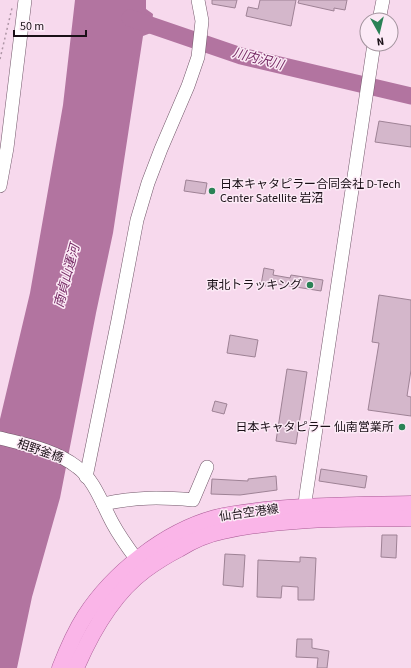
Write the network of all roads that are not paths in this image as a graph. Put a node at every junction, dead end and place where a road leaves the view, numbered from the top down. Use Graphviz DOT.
graph roads {
  1 [pos="25,0"];
  2 [pos="198,0"];
  3 [pos="383,0"];
  4 [pos="381,12"];
  5 [pos="373,52"];
  6 [pos="0,186"];
  7 [pos="0,438"];
  8 [pos="207,467"];
  9 [pos="82,472"];
  10 [pos="103,504"];
  11 [pos="411,504"];
  12 [pos="304,514"];
  13 [pos="411,518"];
  14 [pos="140,565"];
  15 [pos="60,668"];
  16 [pos="76,668"];
  1 -- 6 [label="street"];
  2 -- 9 [label="street"];
  3 -- 4 [label="street"];
  5 -- 12 [label="street"];
  7 -- 9 [label="street, 相野釜橋"];
  8 -- 10 [label="street"];
  9 -- 10 [label="street"];
  10 -- 14 [label="street"];
  11 -- 12 [label="main road, 仙台空港線"];
  12 -- 13 [label="main road, 仙台空港線"];
  12 -- 14 [label="main road, 仙台空港線"];
  14 -- 15 [label="main road, 仙台空港線"];
  14 -- 16 [label="main road, 仙台空港線"];
}
